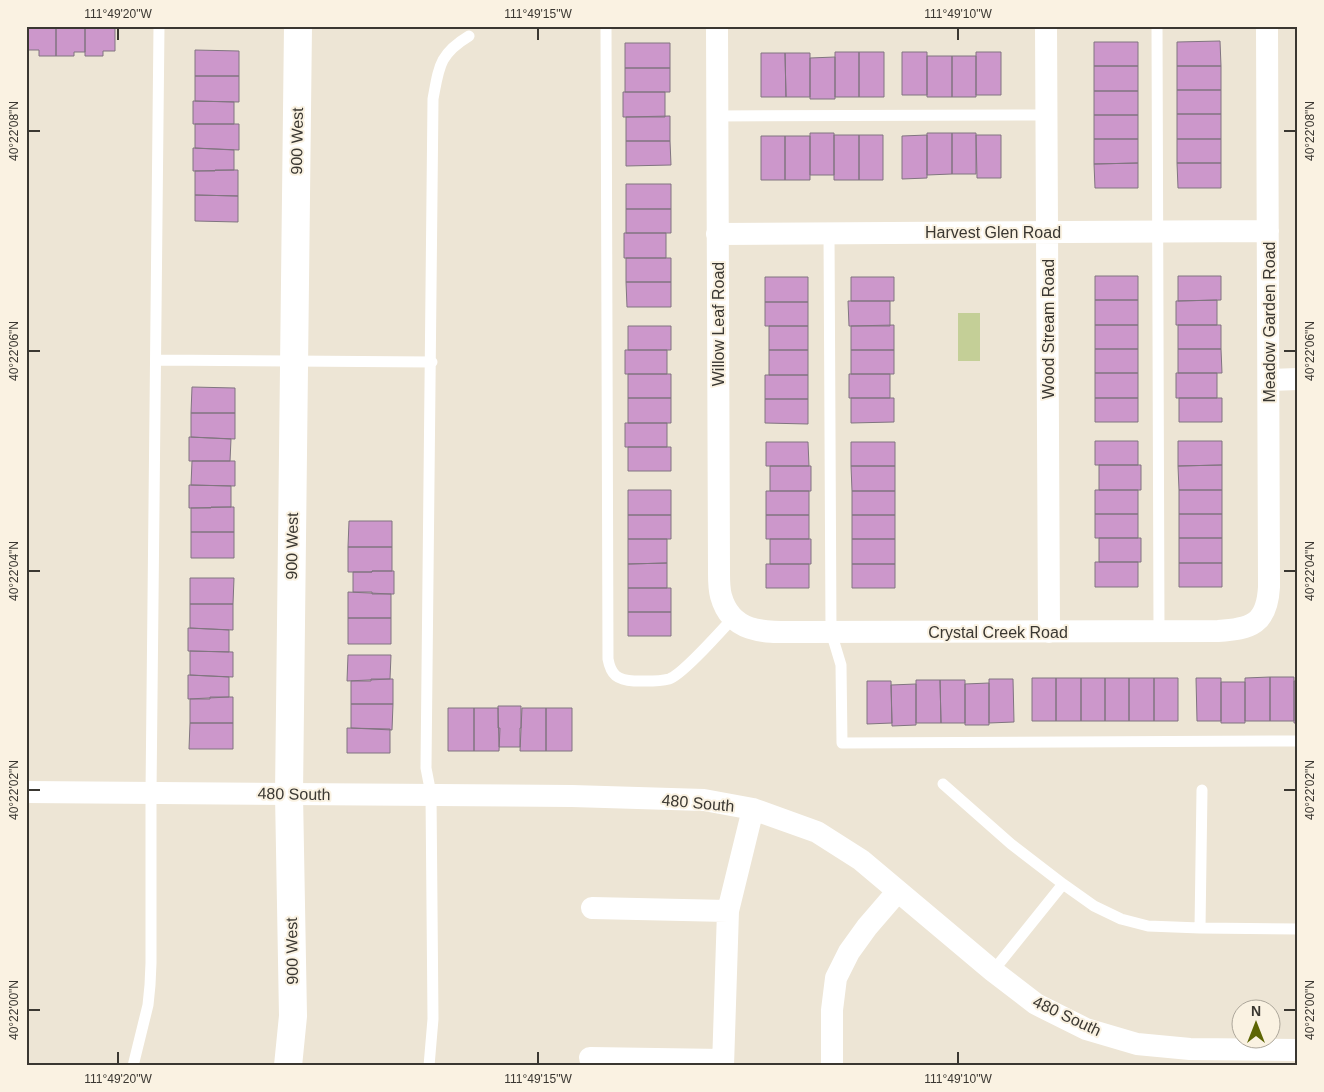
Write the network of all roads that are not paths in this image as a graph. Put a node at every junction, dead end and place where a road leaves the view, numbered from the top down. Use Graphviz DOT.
graph roads {
  1 [pos="159,26"];
  2 [pos="298,26"];
  3 [pos="606,26"];
  4 [pos="717,26"];
  5 [pos="1046,26"];
  6 [pos="1157,26"];
  7 [pos="1267,26"];
  8 [pos="469,36"];
  9 [pos="1047,115"];
  10 [pos="717,116"];
  11 [pos="1047,232"];
  12 [pos="1158,232"];
  13 [pos="1268,232"];
  14 [pos="829,233"];
  15 [pos="717,234"];
  16 [pos="156,360"];
  17 [pos="294,361"];
  18 [pos="432,362"];
  19 [pos="1298,379"];
  20 [pos="1269,380"];
  21 [pos="1262,615"];
  22 [pos="733,618"];
  23 [pos="830,632"];
  24 [pos="1049,632"];
  25 [pos="1159,632"];
  26 [pos="1298,741"];
  27 [pos="943,784"];
  28 [pos="1202,790"];
  29 [pos="26,792"];
  30 [pos="151,792"];
  31 [pos="289,794"];
  32 [pos="431,794"];
  33 [pos="753,809"];
  34 [pos="1062,884"];
  35 [pos="898,891"];
  36 [pos="592,908"];
  37 [pos="728,911"];
  38 [pos="1200,928"];
  39 [pos="1298,929"];
  40 [pos="993,971"];
  41 [pos="1298,1050"];
  42 [pos="590,1058"];
  43 [pos="723,1063"];
  44 [pos="134,1066"];
  45 [pos="288,1066"];
  46 [pos="429,1066"];
  47 [pos="832,1066"];
  1 -- 16 [label="lane"];
  2 -- 17 [label="street, 900 West"];
  3 -- 22 [label="lane"];
  4 -- 10 [label="street, Willow Leaf Road"];
  5 -- 9 [label="street, Wood Stream Road"];
  6 -- 12 [label="lane"];
  7 -- 13 [label="street, Meadow Garden Road"];
  8 -- 18 [label="lane"];
  9 -- 10 [label="lane"];
  9 -- 11 [label="street, Wood Stream Road"];
  10 -- 15 [label="street, Willow Leaf Road"];
  11 -- 12 [label="street, Harvest Glen Road"];
  11 -- 14 [label="street, Harvest Glen Road"];
  11 -- 24 [label="street, Wood Stream Road"];
  12 -- 13 [label="street, Harvest Glen Road"];
  12 -- 25 [label="lane"];
  13 -- 20 [label="street, Meadow Garden Road"];
  14 -- 15 [label="street, Harvest Glen Road"];
  14 -- 23 [label="lane"];
  15 -- 22 [label="street, Willow Leaf Road"];
  16 -- 17 [label="lane"];
  16 -- 30 [label="lane"];
  17 -- 18 [label="lane"];
  17 -- 31 [label="street, 900 West"];
  18 -- 32 [label="lane"];
  19 -- 20 [label="street"];
  20 -- 21 [label="street, Meadow Garden Road"];
  21 -- 25 [label="street, Crystal Creek Road"];
  22 -- 23 [label="street, Crystal Creek Road"];
  23 -- 24 [label="street, Crystal Creek Road"];
  23 -- 26 [label="lane"];
  24 -- 25 [label="street, Crystal Creek Road"];
  27 -- 34 [label="lane"];
  28 -- 38 [label="lane"];
  29 -- 30 [label="street, 480 South"];
  30 -- 31 [label="street, 480 South"];
  30 -- 44 [label="lane"];
  31 -- 32 [label="street, 480 South"];
  31 -- 45 [label="street, 900 West"];
  32 -- 33 [label="street, 480 South"];
  32 -- 46 [label="lane"];
  33 -- 35 [label="street, 480 South"];
  33 -- 37 [label="street"];
  34 -- 38 [label="lane"];
  34 -- 40 [label="lane"];
  35 -- 40 [label="street, 480 South"];
  35 -- 47 [label="street"];
  36 -- 37 [label="street"];
  37 -- 43 [label="street"];
  38 -- 39 [label="lane"];
  40 -- 41 [label="street, 480 South"];
  42 -- 43 [label="street"];
}
